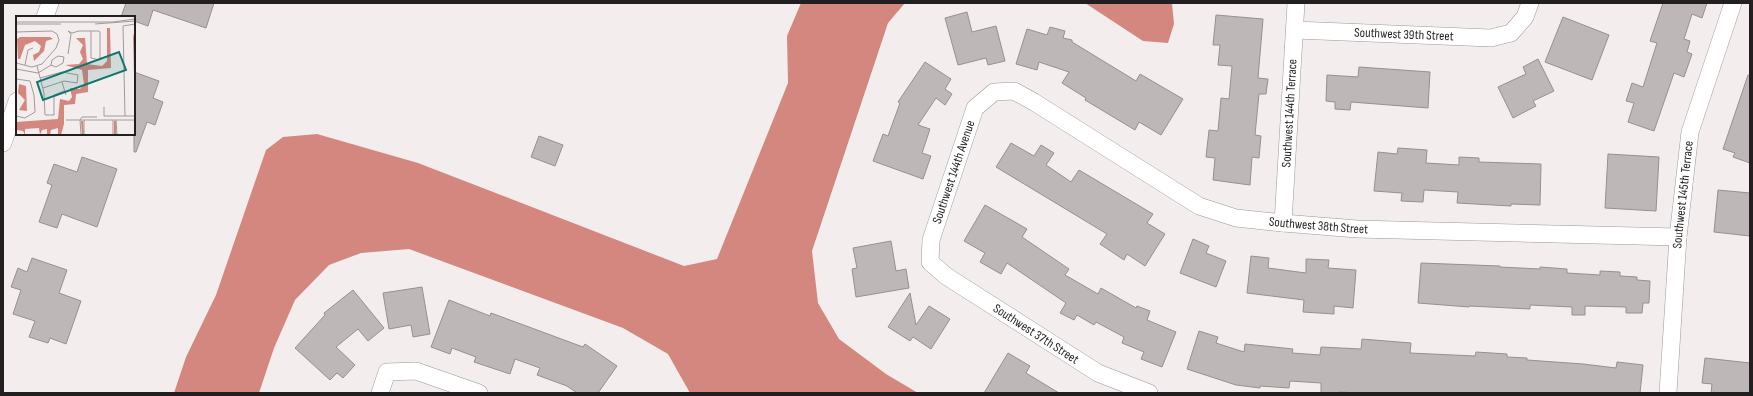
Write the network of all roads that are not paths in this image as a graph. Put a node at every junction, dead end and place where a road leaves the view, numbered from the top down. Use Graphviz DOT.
graph roads {
  1 [pos="50,3"];
  2 [pos="1296,3"];
  3 [pos="1530,3"];
  4 [pos="1733,3"];
  5 [pos="45,16"];
  6 [pos="1295,30"];
  7 [pos="994,92"];
  8 [pos="16,104"];
  9 [pos="3,143"];
  10 [pos="1283,223"];
  11 [pos="1678,237"];
  12 [pos="930,262"];
  13 [pos="380,393"];
  14 [pos="479,393"];
  15 [pos="1149,393"];
  16 [pos="1668,393"];
  1 -- 5 [label="street"];
  2 -- 6 [label="street, Southwest 144th Terrace"];
  3 -- 6 [label="street, Southwest 39th Street"];
  4 -- 11 [label="street, Southwest 145th Terrace"];
  6 -- 10 [label="street, Southwest 144th Terrace"];
  7 -- 10 [label="street, Southwest 38th Street"];
  7 -- 12 [label="street, Southwest 144th Avenue"];
  8 -- 9 [label="street"];
  10 -- 11 [label="street, Southwest 38th Street"];
  11 -- 16 [label="street, Southwest 145th Terrace"];
  12 -- 15 [label="street, Southwest 37th Street"];
  13 -- 14 [label="street"];
}
